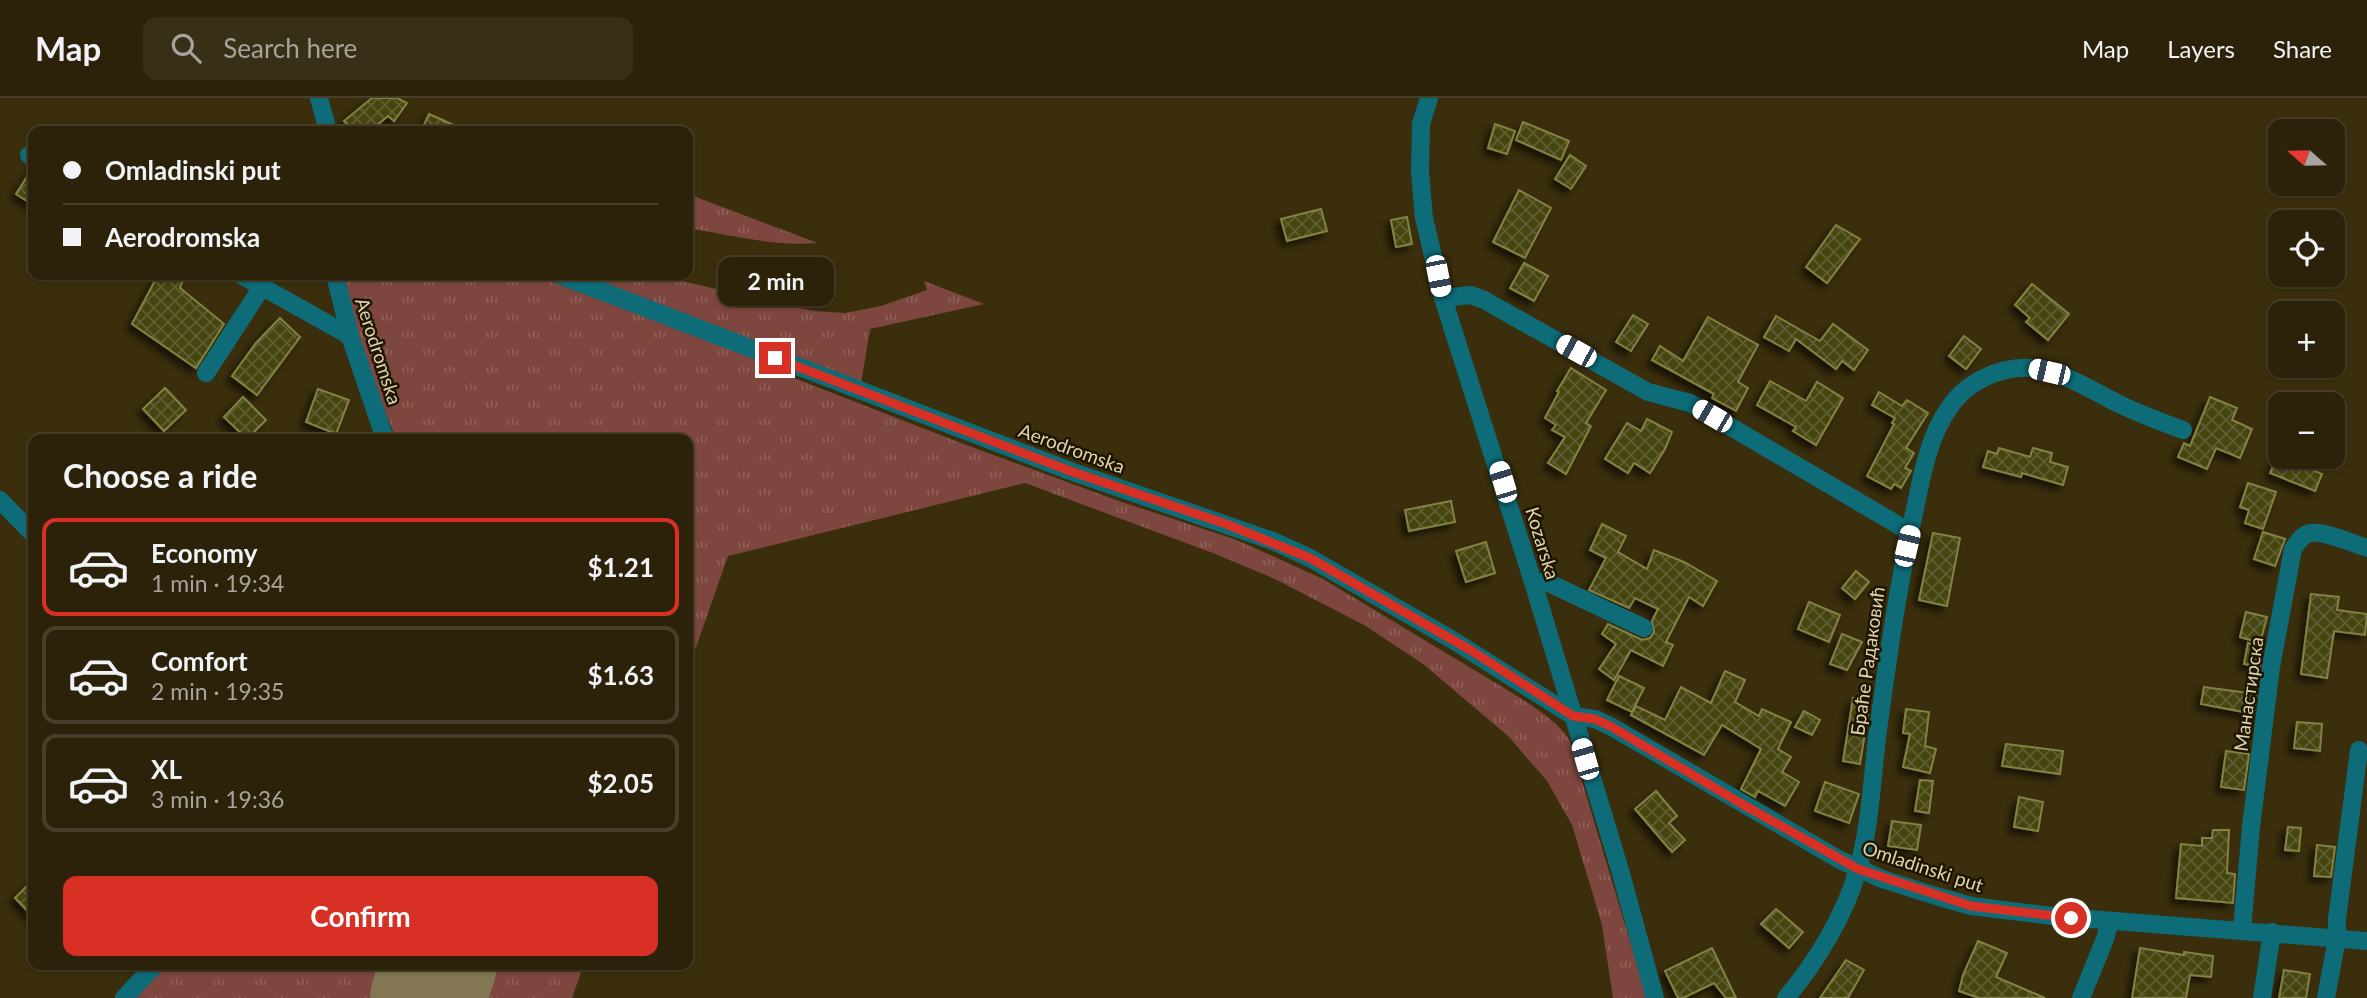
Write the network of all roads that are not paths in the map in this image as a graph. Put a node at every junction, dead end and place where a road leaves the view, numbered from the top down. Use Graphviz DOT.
graph roads {
  1 [pos="319,98"];
  2 [pos="1429,98"];
  3 [pos="327,126"];
  4 [pos="250,280"];
  5 [pos="336,280"];
  6 [pos="573,280"];
  7 [pos="262,287"];
  8 [pos="1443,298"];
  9 [pos="350,336"];
  10 [pos="206,373"];
  11 [pos="2183,430"];
  12 [pos="383,434"];
  13 [pos="0,500"];
  14 [pos="28,529"];
  15 [pos="1910,532"];
  16 [pos="2367,548"];
  17 [pos="1533,582"];
  18 [pos="1644,628"];
  19 [pos="1549,702"];
  20 [pos="1573,716"];
  21 [pos="2359,750"];
  22 [pos="1858,869"];
  23 [pos="2110,921"];
  24 [pos="2242,929"];
  25 [pos="2272,932"];
  26 [pos="2337,938"];
  27 [pos="2367,941"];
  28 [pos="150,970"];
  29 [pos="124,998"];
  30 [pos="1655,998"];
  31 [pos="1786,998"];
  32 [pos="2081,998"];
  33 [pos="2262,998"];
  34 [pos="2326,998"];
  1 -- 3 [label="street"];
  2 -- 8 [label="street, Kozarska"];
  4 -- 7 [label="street"];
  5 -- 9 [label="street, Aerodromska"];
  6 -- 19 [label="street, Aerodromska"];
  7 -- 9 [label="street"];
  7 -- 10 [label="street"];
  8 -- 15 [label="street"];
  8 -- 17 [label="street, Kozarska"];
  9 -- 12 [label="street, Aerodromska"];
  11 -- 15 [label="street, Браће Радаковић"];
  13 -- 14 [label="street"];
  15 -- 22 [label="street, Браће Радаковић"];
  16 -- 24 [label="street, Манастирска"];
  17 -- 18 [label="street"];
  17 -- 20 [label="street, Kozarska"];
  19 -- 20 [label="street, Omladinski put"];
  20 -- 22 [label="street, Omladinski put"];
  20 -- 30 [label="street, Kozarska"];
  21 -- 26 [label="street"];
  22 -- 23 [label="street, Omladinski put"];
  22 -- 31 [label="street, Браће Радаковић"];
  23 -- 24 [label="street, Omladinski put"];
  23 -- 32 [label="street"];
  24 -- 25 [label="street, Omladinski put"];
  25 -- 26 [label="street, Omladinski put"];
  25 -- 33 [label="street"];
  26 -- 27 [label="street, Omladinski put"];
  26 -- 34 [label="street"];
  28 -- 29 [label="street"];
}
